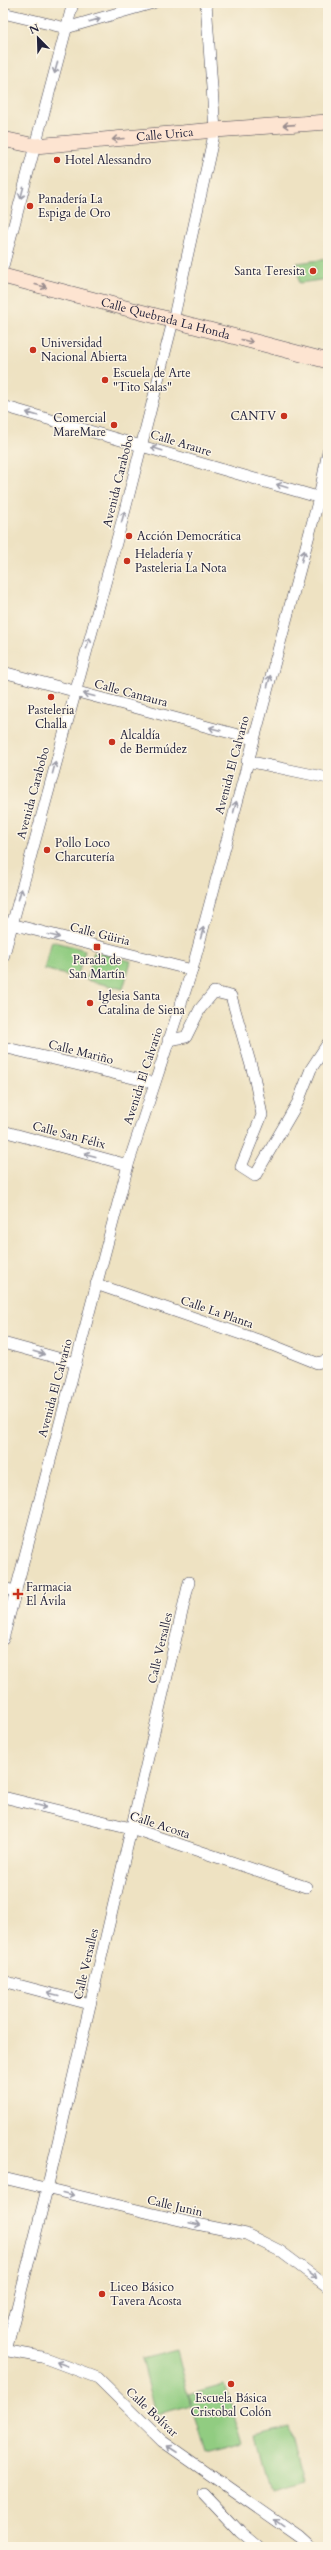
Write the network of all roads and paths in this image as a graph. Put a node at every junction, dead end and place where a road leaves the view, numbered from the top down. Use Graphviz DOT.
graph roads {
  1 [pos="73,3"];
  2 [pos="153,3"];
  3 [pos="206,3"];
  4 [pos="3,13"];
  5 [pos="66,28"];
  6 [pos="328,122"];
  7 [pos="215,130"];
  8 [pos="3,140"];
  9 [pos="35,146"];
  10 [pos="3,266"];
  11 [pos="3,276"];
  12 [pos="173,321"];
  13 [pos="328,361"];
  14 [pos="3,406"];
  15 [pos="141,445"];
  16 [pos="328,452"];
  17 [pos="324,499"];
  18 [pos="3,672"];
  19 [pos="74,691"];
  20 [pos="253,739"];
  21 [pos="247,761"];
  22 [pos="328,778"];
  23 [pos="7,923"];
  24 [pos="3,958"];
  25 [pos="192,970"];
  26 [pos="168,1040"];
  27 [pos="328,1043"];
  28 [pos="3,1047"];
  29 [pos="154,1083"];
  30 [pos="3,1131"];
  31 [pos="128,1165"];
  32 [pos="96,1284"];
  33 [pos="3,1343"];
  34 [pos="328,1360"];
  35 [pos="76,1363"];
  36 [pos="190,1582"];
  37 [pos="3,1588"];
  38 [pos="16,1591"];
  39 [pos="3,1639"];
  40 [pos="3,1797"];
  41 [pos="131,1828"];
  42 [pos="306,1887"];
  43 [pos="3,1981"];
  44 [pos="90,2004"];
  45 [pos="3,2178"];
  46 [pos="47,2189"];
  47 [pos="328,2287"];
  48 [pos="4,2351"];
  49 [pos="204,2494"];
  50 [pos="258,2547"];
  51 [pos="310,2547"];
  1 -- 5 [label="street"];
  5 -- 2 [label="street, one-way"];
  3 -- 7 [label="street, Avenida Carabobo"];
  4 -- 5 [label="street"];
  5 -- 9 [label="street, one-way"];
  6 -- 7 [label="main road, Calle Urica, one-way"];
  7 -- 9 [label="main road, Calle Urica, one-way"];
  7 -- 12 [label="street, Avenida Carabobo"];
  8 -- 9 [label="main road, Calle Urica"];
  9 -- 10 [label="street, one-way"];
  11 -- 12 [label="main road, Calle Quebrada La Honda, one-way"];
  12 -- 13 [label="main road, Calle Quebrada La Honda, one-way"];
  12 -- 15 [label="street, Avenida Carabobo"];
  15 -- 14 [label="street, Calle Araure, one-way"];
  17 -- 15 [label="street, Calle Araure, one-way"];
  19 -- 15 [label="street, Avenida Carabobo, one-way"];
  16 -- 17 [label="street, Avenida El Calvario"];
  20 -- 17 [label="street, Avenida El Calvario, one-way"];
  18 -- 19 [label="street, Calle Cantaura"];
  20 -- 19 [label="street, Calle Cantaura, one-way"];
  23 -- 19 [label="street, Avenida Carabobo, one-way"];
  20 -- 21 [label="street, Avenida El Calvario"];
  21 -- 22 [label="street"];
  25 -- 21 [label="street, Avenida El Calvario, one-way"];
  23 -- 24 [label="street, Avenida Carabobo"];
  23 -- 25 [label="street, Calle Güiria, one-way"];
  25 -- 26 [label="street, Avenida El Calvario"];
  26 -- 27 [label="street"];
  26 -- 29 [label="street, Avenida El Calvario"];
  28 -- 29 [label="street, Calle Mariño"];
  29 -- 31 [label="street, Avenida El Calvario"];
  31 -- 30 [label="street, Calle San Félix, one-way"];
  31 -- 32 [label="street, Avenida El Calvario"];
  32 -- 34 [label="street, Calle La Planta"];
  32 -- 35 [label="street, Avenida El Calvario"];
  33 -- 35 [label="street, one-way"];
  35 -- 38 [label="street, Avenida El Calvario"];
  36 -- 41 [label="street, Calle Versalles"];
  37 -- 38 [label="street"];
  38 -- 39 [label="street, Avenida El Calvario"];
  40 -- 41 [label="street, Calle Acosta, one-way"];
  41 -- 42 [label="street, Calle Acosta"];
  41 -- 44 [label="street, Calle Versalles"];
  44 -- 43 [label="street, one-way"];
  44 -- 46 [label="street, Calle Versalles"];
  45 -- 46 [label="street, Calle Junin"];
  46 -- 47 [label="street, Calle Junin, one-way"];
  46 -- 48 [label="street, Calle Versalles"];
  51 -- 48 [label="street, Calle Bolívar, one-way"];
  49 -- 50 [label="street"];
}
